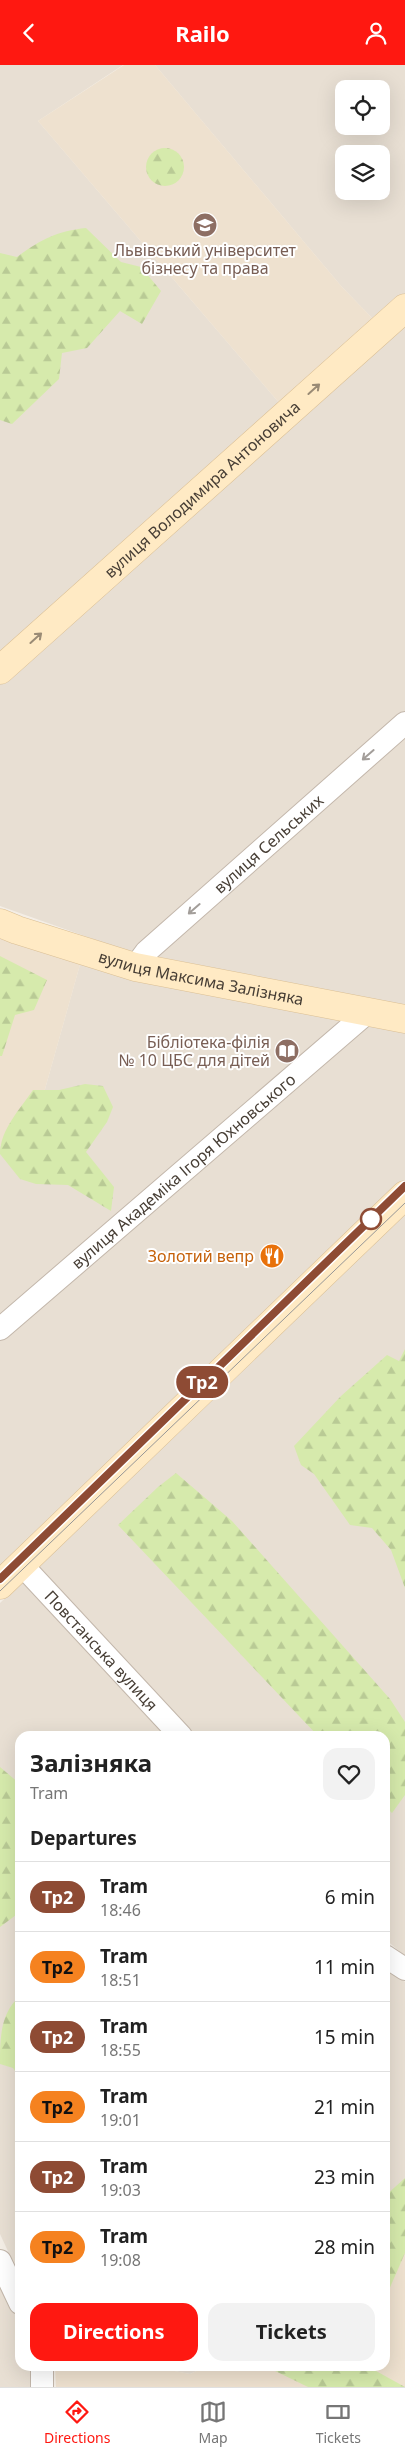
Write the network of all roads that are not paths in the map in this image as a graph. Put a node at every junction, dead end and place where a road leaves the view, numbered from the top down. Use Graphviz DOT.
graph roads {
  1 [pos="405,308"];
  2 [pos="0,670"];
  3 [pos="405,723"];
  4 [pos="0,923"];
  5 [pos="135,967"];
  6 [pos="368,1012"];
  7 [pos="405,1019"];
  8 [pos="405,1195"];
  9 [pos="0,1329"];
  10 [pos="21,1564"];
  11 [pos="0,1585"];
  12 [pos="176,1731"];
  13 [pos="390,1959"];
  14 [pos="405,1969"];
  15 [pos="0,2261"];
  16 [pos="15,2292"];
  17 [pos="42,2371"];
  18 [pos="42,2387"];
  2 -- 1 [label="street, вулиця Володимира Антоновича, one-way"];
  3 -- 5 [label="street, вулиця Сельських, one-way"];
  4 -- 5 [label="street, вулиця Максима Залізняка"];
  5 -- 6 [label="street, вулиця Максима Залізняка"];
  6 -- 7 [label="street, вулиця Максима Залізняка"];
  6 -- 9 [label="street, вулиця Академіка Ігоря Юхновського"];
  8 -- 10 [label="street"];
  10 -- 11 [label="street"];
  10 -- 12 [label="street, Повстанська вулиця"];
  13 -- 14 [label="street"];
  15 -- 16 [label="street"];
  17 -- 18 [label="street"];
}
